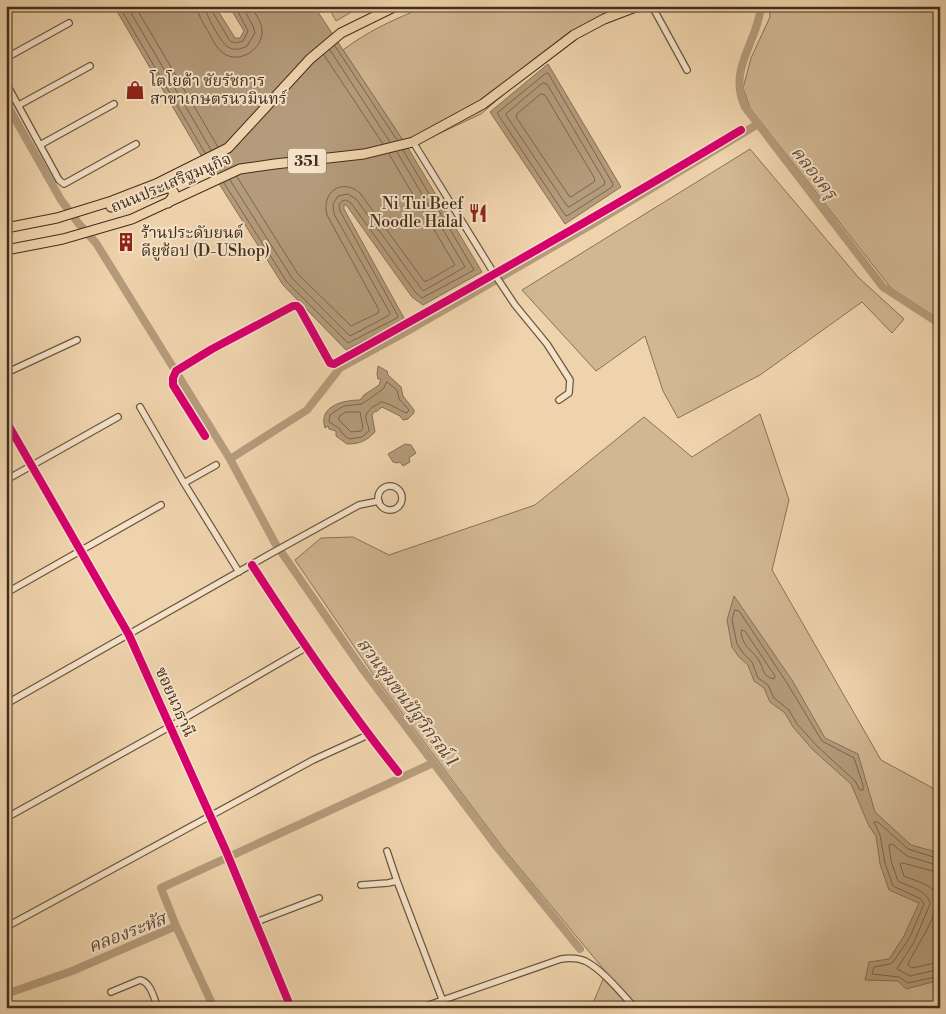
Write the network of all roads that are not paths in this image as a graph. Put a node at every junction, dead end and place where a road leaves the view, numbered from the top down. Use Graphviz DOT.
graph roads {
  1 [pos="396,6"];
  2 [pos="638,6"];
  3 [pos="652,6"];
  4 [pos="68,23"];
  5 [pos="6,58"];
  6 [pos="90,66"];
  7 [pos="687,70"];
  8 [pos="6,83"];
  9 [pos="114,104"];
  10 [pos="18,105"];
  11 [pos="741,130"];
  12 [pos="410,142"];
  13 [pos="40,144"];
  14 [pos="136,144"];
  15 [pos="168,204"];
  16 [pos="71,214"];
  17 [pos="6,228"];
  18 [pos="6,250"];
  19 [pos="497,279"];
  20 [pos="77,340"];
  21 [pos="6,372"];
  22 [pos="559,400"];
  23 [pos="140,407"];
  24 [pos="118,417"];
  25 [pos="6,421"];
  26 [pos="205,436"];
  27 [pos="216,465"];
  28 [pos="32,466"];
  29 [pos="6,480"];
  30 [pos="184,483"];
  31 [pos="379,501"];
  32 [pos="162,505"];
  33 [pos="82,551"];
  34 [pos="252,565"];
  35 [pos="239,572"];
  36 [pos="6,593"];
  37 [pos="129,636"];
  38 [pos="305,648"];
  39 [pos="6,704"];
  40 [pos="171,726"];
  41 [pos="368,735"];
  42 [pos="398,772"];
  43 [pos="210,815"];
  44 [pos="6,818"];
  45 [pos="387,851"];
  46 [pos="397,881"];
  47 [pos="362,885"];
  48 [pos="319,898"];
  49 [pos="256,922"];
  50 [pos="6,927"];
  51 [pos="111,992"];
  52 [pos="442,999"];
  53 [pos="158,1008"];
  54 [pos="292,1008"];
  55 [pos="420,1008"];
  56 [pos="634,1008"];
  1 -- 16 [label="main road, ถนนประเสริฐมนูกิจ"];
  2 -- 12 [label="main road, ถนนประเสริฐมนูกิจ / 351"];
  3 -- 7 [label="street"];
  4 -- 5 [label="street"];
  6 -- 10 [label="street"];
  8 -- 10 [label="street"];
  9 -- 13 [label="street"];
  10 -- 13 [label="street"];
  11 -- 19 [label="street"];
  12 -- 15 [label="main road, ถนนประเสริฐมนูกิจ / 351"];
  12 -- 19 [label="street"];
  13 -- 14 [label="street"];
  15 -- 16 [label="main road"];
  15 -- 18 [label="main road, ถนนประเสริฐมนูกิจ / 351"];
  16 -- 17 [label="main road, ถนนประเสริฐมนูกิจ"];
  19 -- 22 [label="street"];
  19 -- 26 [label="street"];
  20 -- 21 [label="street"];
  23 -- 30 [label="street"];
  24 -- 28 [label="street"];
  25 -- 28 [label="street, ซอยนวธานี"];
  27 -- 30 [label="street"];
  28 -- 29 [label="street"];
  28 -- 33 [label="street, ซอยนวธานี"];
  30 -- 35 [label="street"];
  31 -- 31 [label="street"];
  31 -- 34 [label="street"];
  32 -- 33 [label="street"];
  33 -- 36 [label="street"];
  33 -- 37 [label="street, ซอยนวธานี"];
  34 -- 35 [label="street"];
  34 -- 38 [label="street"];
  35 -- 37 [label="street"];
  37 -- 39 [label="street"];
  37 -- 40 [label="street, ซอยนวธานี"];
  38 -- 40 [label="street"];
  38 -- 41 [label="street"];
  40 -- 43 [label="street, ซอยนวธานี"];
  40 -- 44 [label="street"];
  41 -- 42 [label="street"];
  41 -- 43 [label="street"];
  43 -- 49 [label="street, ซอยนวธานี"];
  43 -- 50 [label="street"];
  45 -- 46 [label="street"];
  46 -- 47 [label="street"];
  46 -- 52 [label="street"];
  48 -- 49 [label="street"];
  49 -- 54 [label="street, ซอยนวธานี"];
  51 -- 53 [label="street"];
  52 -- 55 [label="street"];
  52 -- 56 [label="street"];
}
